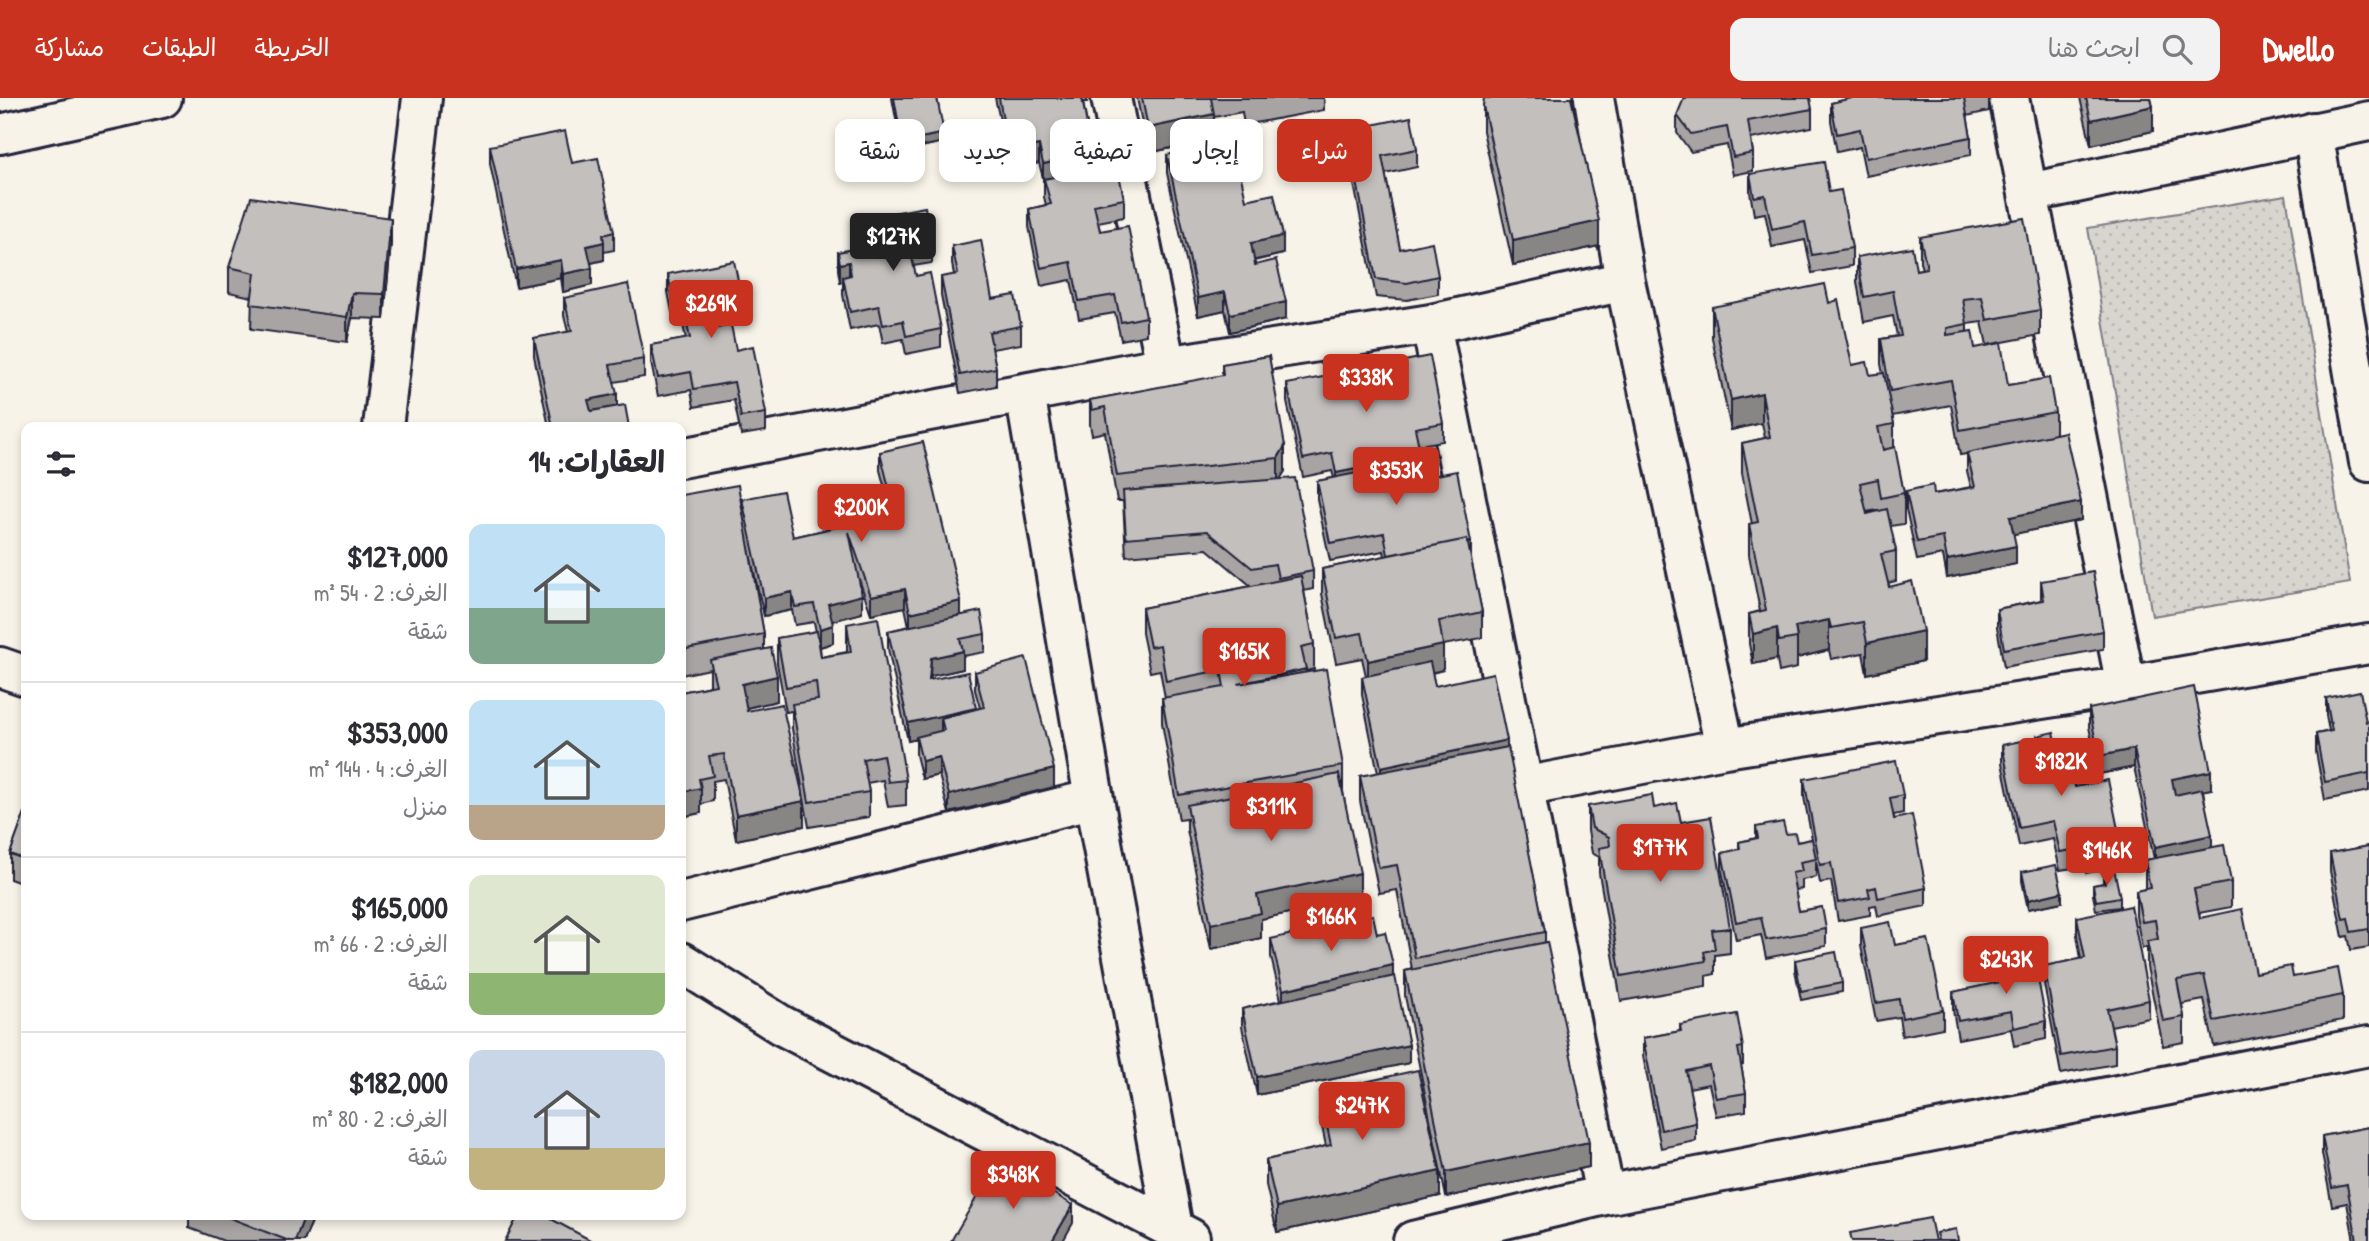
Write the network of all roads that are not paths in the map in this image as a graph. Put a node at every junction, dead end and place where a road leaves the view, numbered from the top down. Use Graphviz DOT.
graph roads {
  1 [pos="162,98"];
  2 [pos="422,98"];
  3 [pos="1111,98"];
  4 [pos="1594,98"];
  5 [pos="2009,98"];
  6 [pos="2369,121"];
  7 [pos="2313,132"];
  8 [pos="0,134"];
  9 [pos="2029,193"];
  10 [pos="1625,281"];
  11 [pos="1432,324"];
  12 [pos="1166,366"];
  13 [pos="1025,393"];
  14 [pos="384,422"];
  15 [pos="686,457"];
  16 [pos="2369,462"];
  17 [pos="2369,644"];
  18 [pos="0,667"];
  19 [pos="21,674"];
  20 [pos="2126,686"];
  21 [pos="1725,748"];
  22 [pos="1523,787"];
  23 [pos="1094,799"];
  24 [pos="686,901"];
  25 [pos="686,965"];
  26 [pos="2369,1046"];
  27 [pos="1605,1195"];
  28 [pos="1184,1234"];
  29 [pos="1413,1241"];
  1 -- 8 [label="street"];
  2 -- 14 [label="street"];
  3 -- 12 [label="street"];
  4 -- 10 [label="street"];
  5 -- 9 [label="street"];
  6 -- 7 [label="street"];
  7 -- 9 [label="street"];
  7 -- 16 [label="street"];
  9 -- 20 [label="street"];
  10 -- 11 [label="street"];
  10 -- 21 [label="street"];
  11 -- 12 [label="street"];
  11 -- 22 [label="street"];
  12 -- 13 [label="street"];
  13 -- 15 [label="street"];
  13 -- 23 [label="street"];
  17 -- 20 [label="street"];
  18 -- 19 [label="street"];
  20 -- 21 [label="street"];
  21 -- 22 [label="street"];
  22 -- 27 [label="street"];
  23 -- 24 [label="street"];
  23 -- 28 [label="street"];
  25 -- 28 [label="street"];
  26 -- 27 [label="street"];
  27 -- 29 [label="street"];
}
